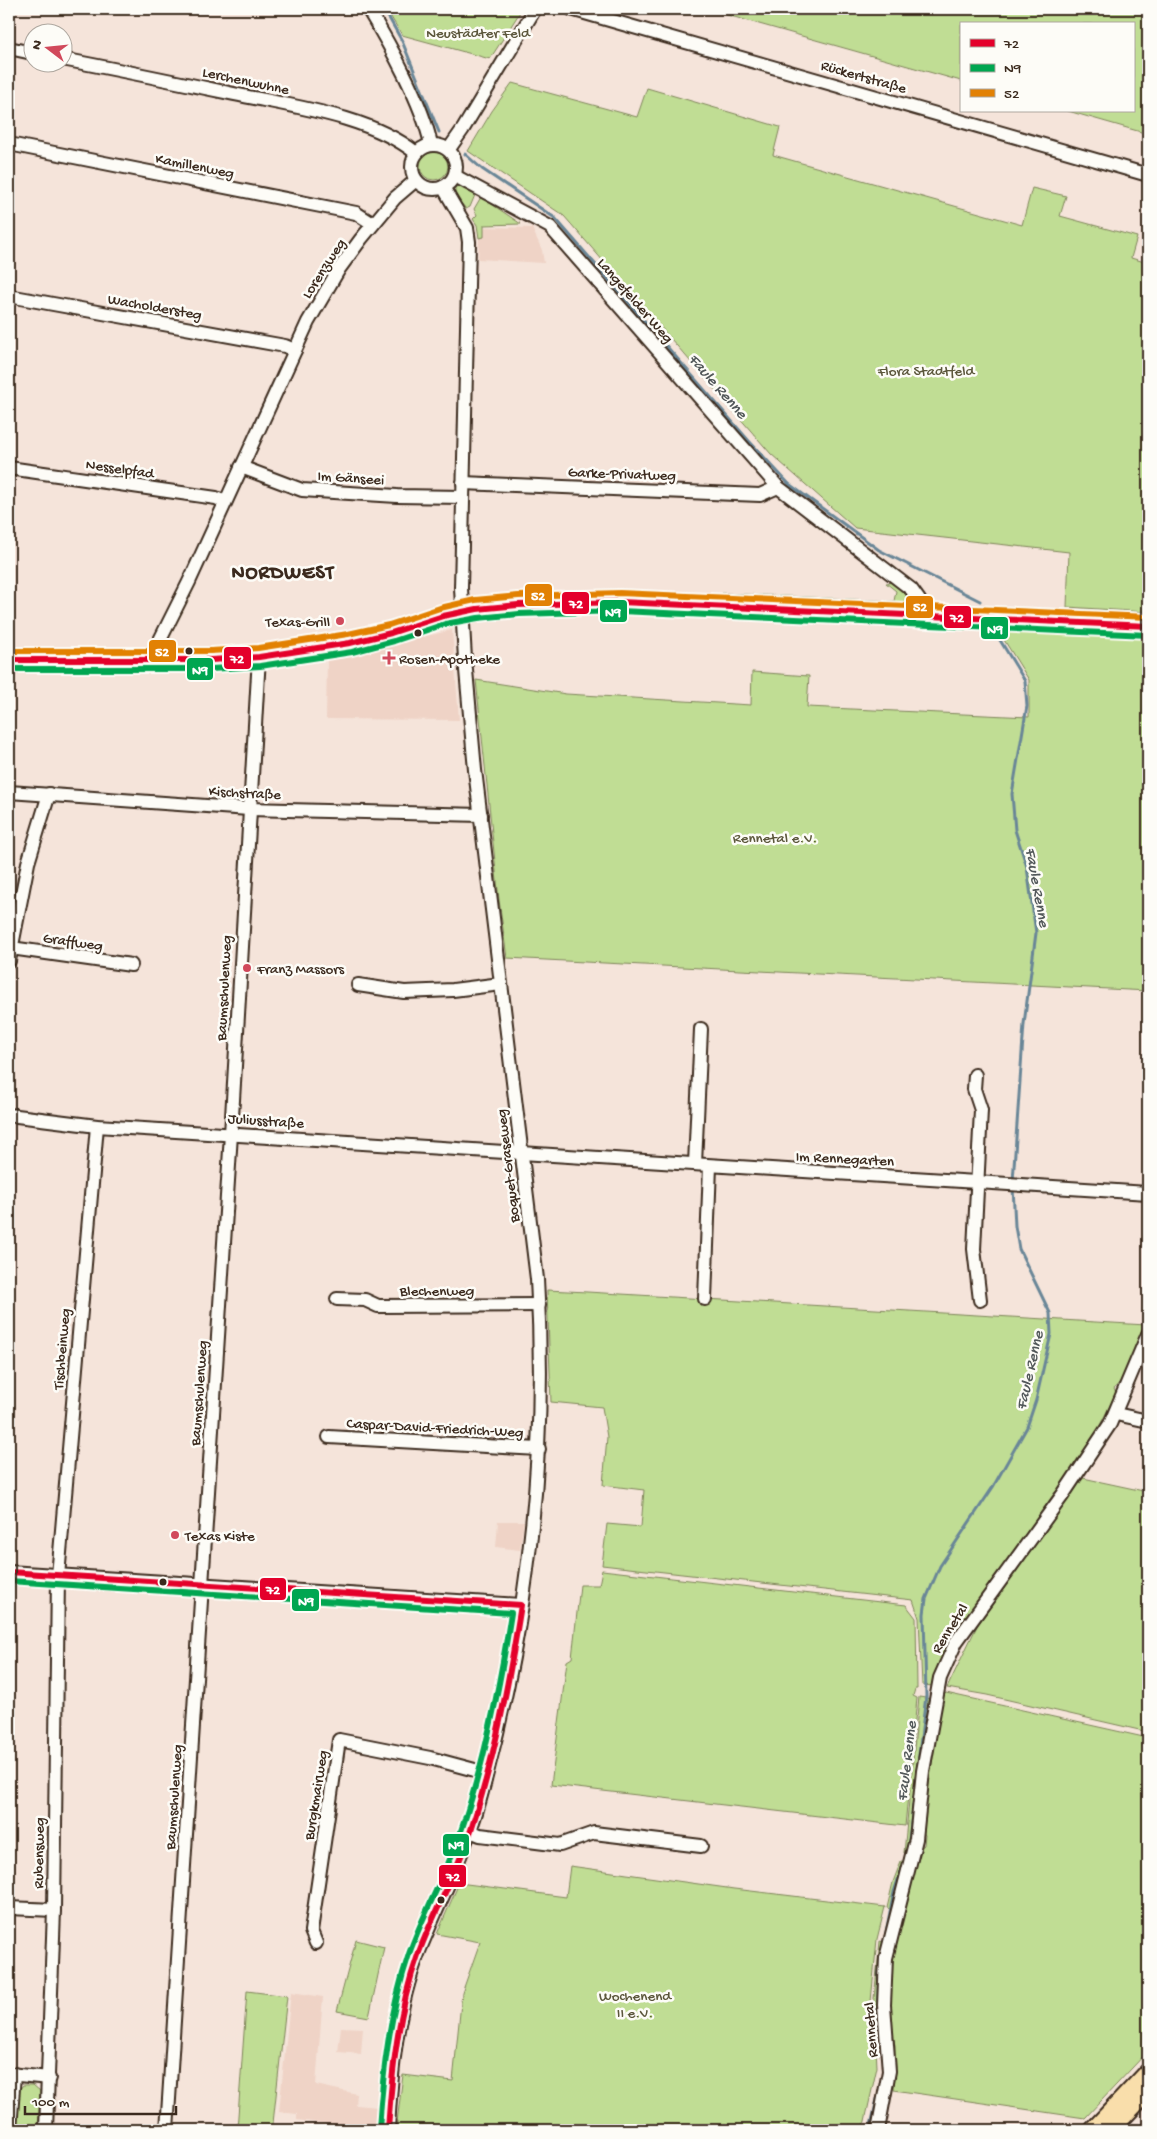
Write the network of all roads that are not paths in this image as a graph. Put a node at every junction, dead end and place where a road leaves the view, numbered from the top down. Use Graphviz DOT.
graph roads {
  1 [pos="368,9"];
  2 [pos="535,9"];
  3 [pos="571,9"];
  4 [pos="9,48"];
  5 [pos="22,51"];
  6 [pos="72,61"];
  7 [pos="9,144"];
  8 [pos="430,144"];
  9 [pos="448,149"];
  10 [pos="416,153"];
  11 [pos="1148,175"];
  12 [pos="455,176"];
  13 [pos="416,180"];
  14 [pos="443,187"];
  15 [pos="373,224"];
  16 [pos="9,296"];
  17 [pos="294,350"];
  18 [pos="241,467"];
  19 [pos="9,468"];
  20 [pos="463,483"];
  21 [pos="778,488"];
  22 [pos="463,497"];
  23 [pos="225,502"];
  24 [pos="462,611"];
  25 [pos="924,615"];
  26 [pos="1148,626"];
  27 [pos="259,657"];
  28 [pos="9,660"];
  29 [pos="156,660"];
  30 [pos="9,792"];
  31 [pos="49,794"];
  32 [pos="249,809"];
  33 [pos="481,815"];
  34 [pos="11,948"];
  35 [pos="9,962"];
  36 [pos="131,965"];
  37 [pos="501,984"];
  38 [pos="358,985"];
  39 [pos="701,1029"];
  40 [pos="975,1074"];
  41 [pos="9,1115"];
  42 [pos="97,1126"];
  43 [pos="231,1134"];
  44 [pos="522,1153"];
  45 [pos="695,1164"];
  46 [pos="710,1166"];
  47 [pos="977,1182"];
  48 [pos="1148,1193"];
  49 [pos="337,1299"];
  50 [pos="705,1299"];
  51 [pos="980,1300"];
  52 [pos="539,1305"];
  53 [pos="1148,1334"];
  54 [pos="1116,1414"];
  55 [pos="1148,1421"];
  56 [pos="329,1437"];
  57 [pos="539,1449"];
  58 [pos="9,1572"];
  59 [pos="58,1576"];
  60 [pos="203,1584"];
  61 [pos="521,1605"];
  62 [pos="486,1773"];
  63 [pos="470,1831"];
  64 [pos="701,1846"];
  65 [pos="9,1908"];
  66 [pos="54,1910"];
  67 [pos="316,1943"];
  68 [pos="1148,2072"];
  69 [pos="12,2074"];
  70 [pos="49,2078"];
  71 [pos="1148,2091"];
  72 [pos="10,2130"];
  73 [pos="46,2130"];
  74 [pos="167,2130"];
  75 [pos="388,2130"];
  76 [pos="878,2130"];
  77 [pos="1093,2130"];
  78 [pos="1110,2130"];
  1 -- 8 [label="street"];
  2 -- 9 [label="street"];
  3 -- 11 [label="street, Rückertstraße"];
  4 -- 5 [label="street"];
  6 -- 10 [label="street, Lerchenwuhne"];
  7 -- 15 [label="street, Kamillenweg"];
  8 -- 9 [label="street"];
  8 -- 10 [label="street"];
  9 -- 12 [label="street"];
  10 -- 13 [label="street"];
  12 -- 14 [label="street"];
  12 -- 21 [label="street, Langefelder Weg"];
  13 -- 14 [label="street"];
  13 -- 15 [label="street, Lorenzweg"];
  14 -- 20 [label="street, Boquet-Graseweg"];
  15 -- 17 [label="street, Lorenzweg"];
  16 -- 17 [label="street, Wacholdersteg"];
  17 -- 18 [label="street, Lorenzweg"];
  18 -- 22 [label="street, Im Gänseei"];
  18 -- 23 [label="street, Lorenzweg"];
  19 -- 23 [label="street, Nesselpfad"];
  20 -- 21 [label="street, Garke-Privatweg"];
  20 -- 22 [label="street, Boquet-Graseweg"];
  21 -- 25 [label="street, Langefelder Weg"];
  22 -- 24 [label="street, Boquet-Graseweg"];
  23 -- 29 [label="street, Lorenzweg"];
  24 -- 25 [label="street"];
  24 -- 27 [label="street"];
  24 -- 33 [label="street, Boquet-Graseweg"];
  25 -- 26 [label="street"];
  27 -- 29 [label="street"];
  27 -- 32 [label="street, Baumschulenweg"];
  28 -- 29 [label="street"];
  30 -- 31 [label="street, Kischstraße"];
  31 -- 32 [label="street, Kischstraße"];
  31 -- 34 [label="street"];
  32 -- 33 [label="street, Kischstraße"];
  32 -- 43 [label="street, Baumschulenweg"];
  33 -- 37 [label="street, Boquet-Graseweg"];
  34 -- 35 [label="street"];
  34 -- 36 [label="street, Graffweg"];
  37 -- 38 [label="street"];
  37 -- 44 [label="street, Boquet-Graseweg"];
  39 -- 45 [label="street"];
  40 -- 47 [label="street"];
  41 -- 42 [label="street, Juliusstraße"];
  42 -- 43 [label="street, Juliusstraße"];
  42 -- 59 [label="street, Tischbeinweg"];
  43 -- 44 [label="street, Juliusstraße"];
  43 -- 60 [label="street, Baumschulenweg"];
  44 -- 45 [label="street, Im Rennegarten"];
  44 -- 52 [label="street, Boquet-Graseweg"];
  45 -- 46 [label="street, Im Rennegarten"];
  46 -- 47 [label="street, Im Rennegarten"];
  46 -- 50 [label="street"];
  47 -- 48 [label="street, Im Rennegarten"];
  47 -- 51 [label="street"];
  49 -- 52 [label="street, Blechenweg"];
  52 -- 57 [label="street, Boquet-Graseweg"];
  53 -- 54 [label="street, Rennetal"];
  54 -- 55 [label="street"];
  54 -- 76 [label="street, Rennetal"];
  56 -- 57 [label="street, Caspar-David-Friedrich-Weg"];
  57 -- 61 [label="street, Boquet-Graseweg"];
  58 -- 59 [label="street"];
  59 -- 60 [label="street"];
  59 -- 66 [label="street, Rubensweg"];
  60 -- 61 [label="street"];
  60 -- 74 [label="street, Baumschulenweg"];
  61 -- 62 [label="street, Boquet-Graseweg"];
  62 -- 63 [label="street, Boquet-Graseweg"];
  62 -- 67 [label="street, Burgkmairweg"];
  63 -- 64 [label="street"];
  63 -- 75 [label="street, Boquet-Graseweg"];
  65 -- 66 [label="street"];
  66 -- 70 [label="street, Rubensweg"];
  68 -- 77 [label="main road"];
  69 -- 70 [label="street"];
  69 -- 72 [label="street"];
  70 -- 73 [label="street, Rubensweg"];
  71 -- 78 [label="main road"];
}
